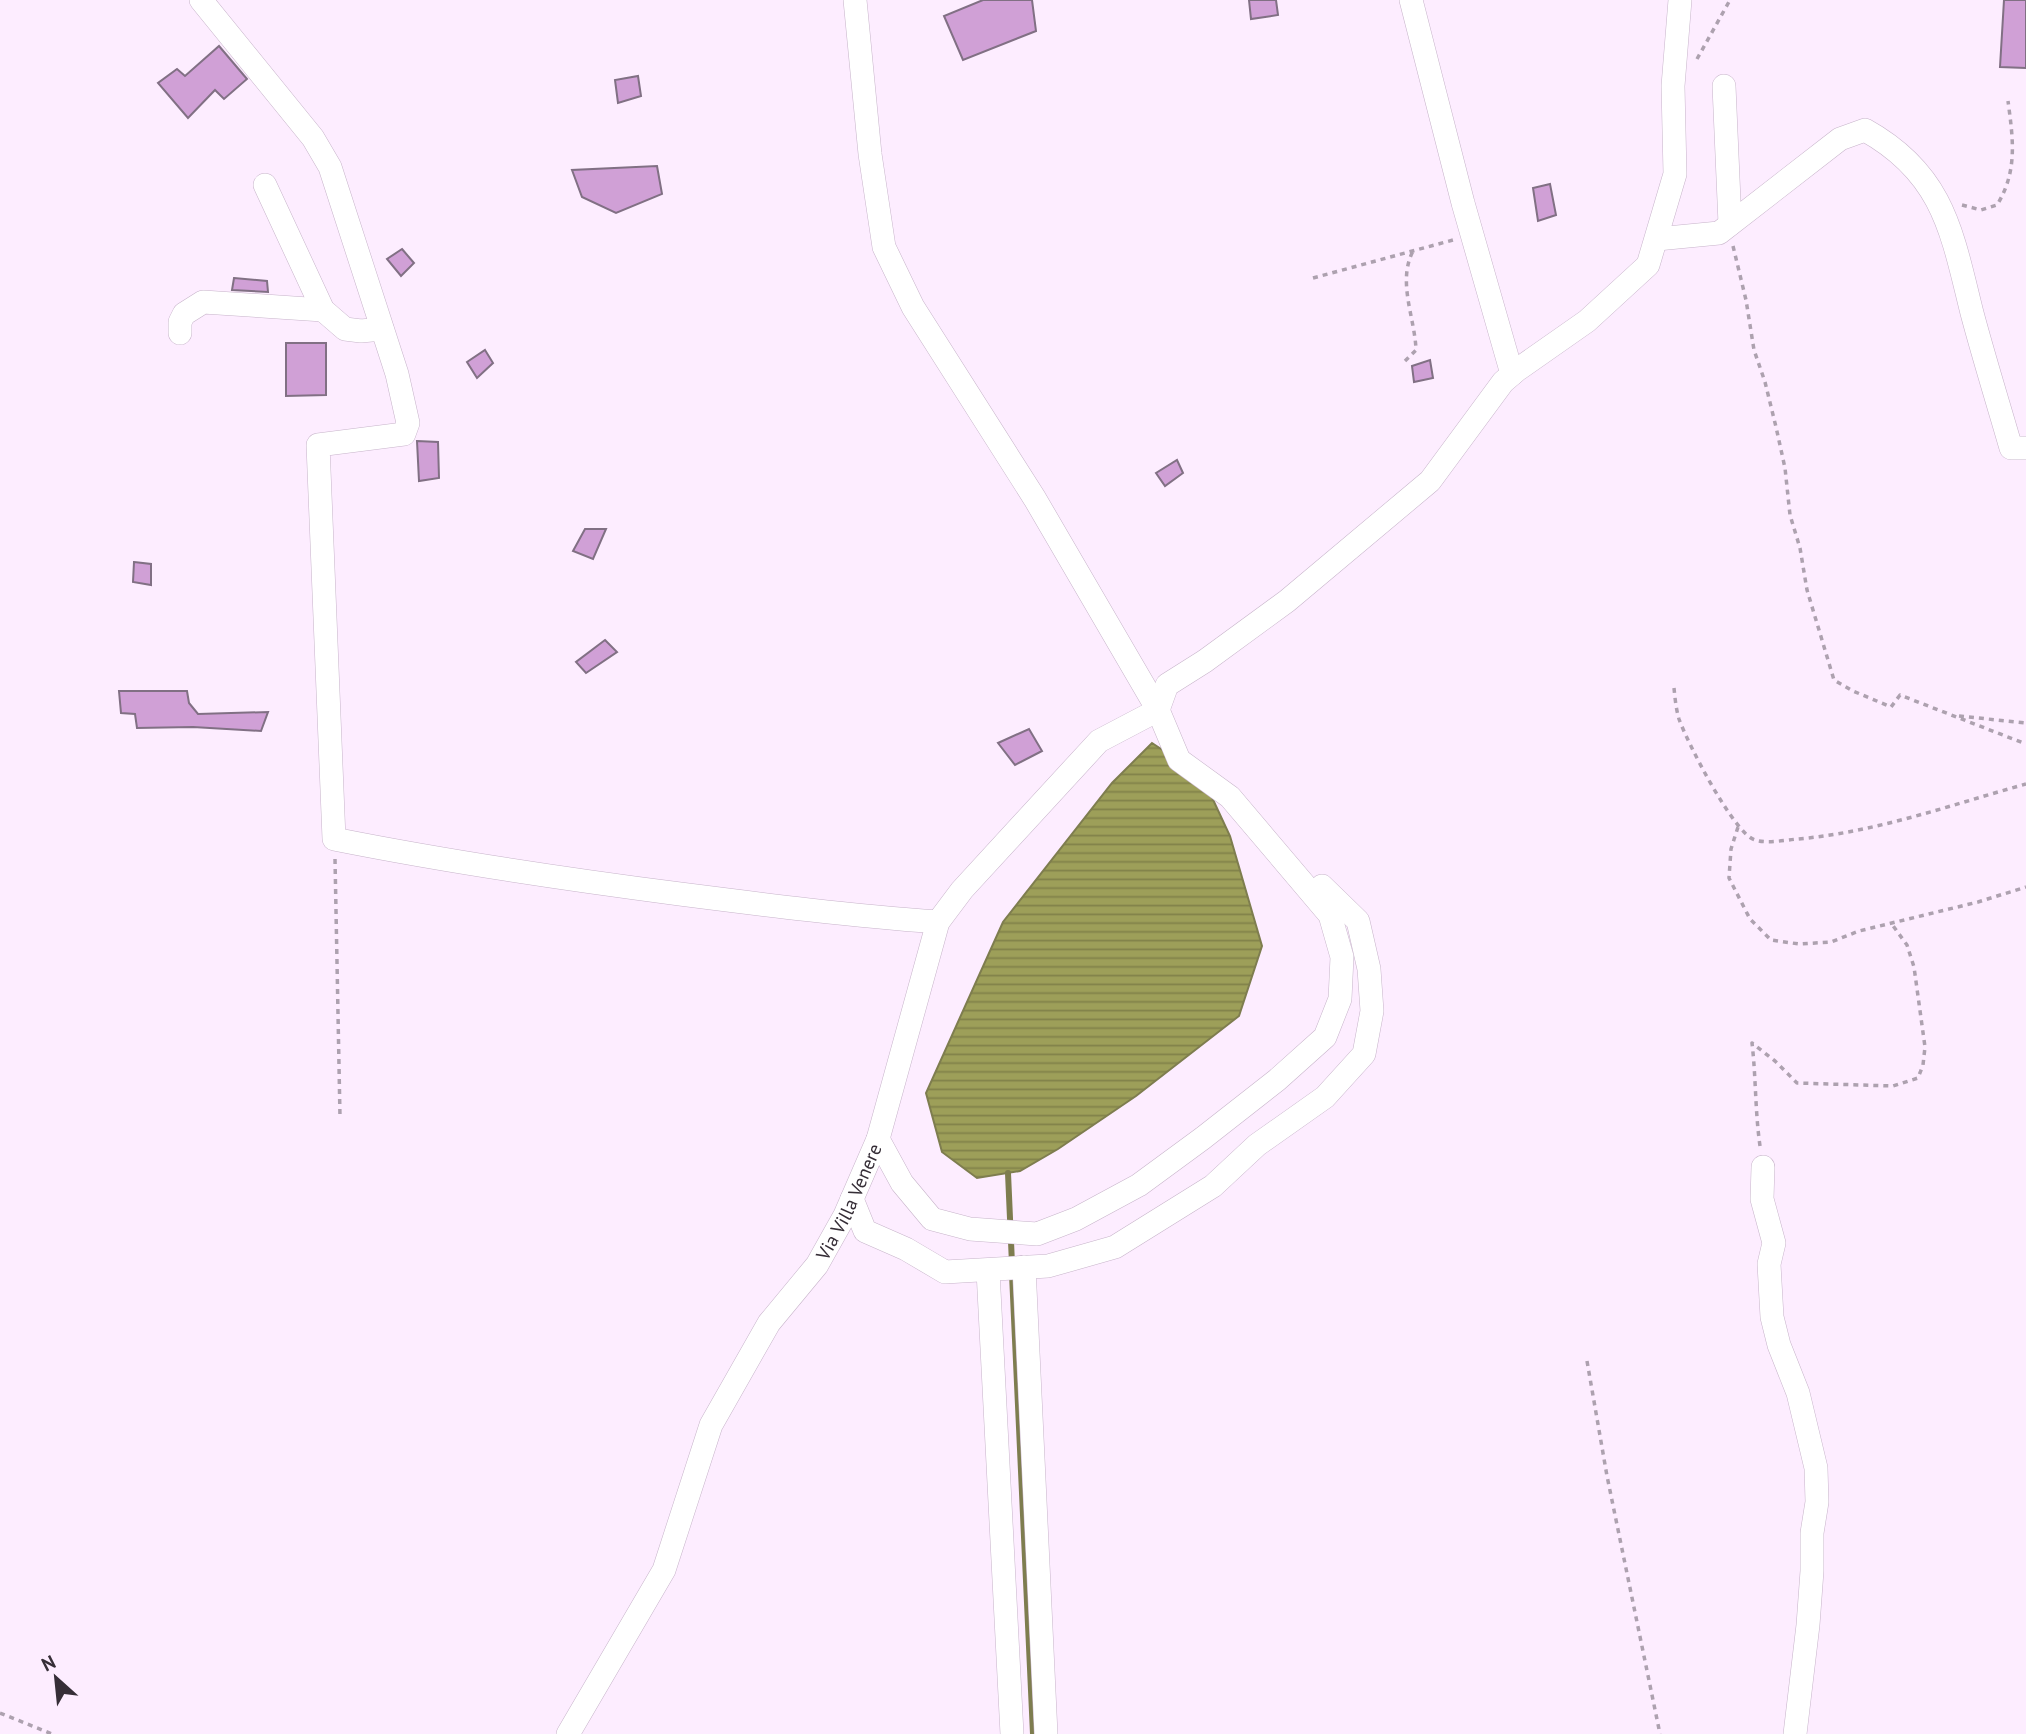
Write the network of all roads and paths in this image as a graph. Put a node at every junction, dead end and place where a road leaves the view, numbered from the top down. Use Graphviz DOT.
graph roads {
  1 [pos="201,0"];
  2 [pos="855,0"];
  3 [pos="1411,0"];
  4 [pos="1680,0"];
  5 [pos="1730,0"];
  6 [pos="1692,67"];
  7 [pos="1724,86"];
  8 [pos="2008,101"];
  9 [pos="265,185"];
  10 [pos="1940,201"];
  11 [pos="1724,228"];
  12 [pos="1472,235"];
  13 [pos="1657,239"];
  14 [pos="1413,251"];
  15 [pos="1313,278"];
  16 [pos="323,310"];
  17 [pos="382,329"];
  18 [pos="180,333"];
  19 [pos="1405,361"];
  20 [pos="1512,374"];
  21 [pos="2026,448"];
  22 [pos="1674,688"];
  23 [pos="1158,710"];
  24 [pos="1954,715"];
  25 [pos="2026,723"];
  26 [pos="2026,744"];
  27 [pos="2026,784"];
  28 [pos="1738,827"];
  29 [pos="1264,836"];
  30 [pos="334,839"];
  31 [pos="2026,887"];
  32 [pos="938,922"];
  33 [pos="1891,923"];
  34 [pos="340,1117"];
  35 [pos="878,1139"];
  36 [pos="1763,1167"];
  37 [pos="852,1199"];
  38 [pos="1009,1269"];
  39 [pos="1587,1361"];
  40 [pos="0,1713"];
  41 [pos="52,1734"];
  42 [pos="568,1734"];
  43 [pos="1012,1734"];
  44 [pos="1046,1734"];
  45 [pos="1660,1734"];
  46 [pos="1795,1734"];
  1 -- 17 [label="street"];
  2 -- 23 [label="street"];
  3 -- 12 [label="street"];
  4 -- 13 [label="street"];
  5 -- 6 [label="path"];
  7 -- 11 [label="street"];
  8 -- 10 [label="path"];
  9 -- 16 [label="street"];
  10 -- 11 [label="street"];
  10 -- 21 [label="street"];
  11 -- 13 [label="street"];
  11 -- 24 [label="path"];
  12 -- 14 [label="path"];
  12 -- 20 [label="street"];
  13 -- 20 [label="street"];
  14 -- 15 [label="path"];
  14 -- 19 [label="path"];
  16 -- 17 [label="street"];
  16 -- 18 [label="street"];
  17 -- 30 [label="street"];
  20 -- 23 [label="street"];
  22 -- 28 [label="path"];
  23 -- 29 [label="street"];
  23 -- 32 [label="street, Via Villa Venere"];
  24 -- 25 [label="path"];
  24 -- 26 [label="path"];
  27 -- 28 [label="path"];
  28 -- 33 [label="path"];
  29 -- 35 [label="street"];
  29 -- 38 [label="street"];
  30 -- 32 [label="street"];
  30 -- 34 [label="path"];
  31 -- 33 [label="path"];
  32 -- 35 [label="street, Via Villa Venere"];
  33 -- 36 [label="path"];
  35 -- 37 [label="street, Via Villa Venere"];
  36 -- 46 [label="street"];
  37 -- 38 [label="street"];
  37 -- 42 [label="street, Via Villa Venere"];
  38 -- 43 [label="street"];
  38 -- 44 [label="street"];
  39 -- 45 [label="path"];
  40 -- 41 [label="path"];
}
